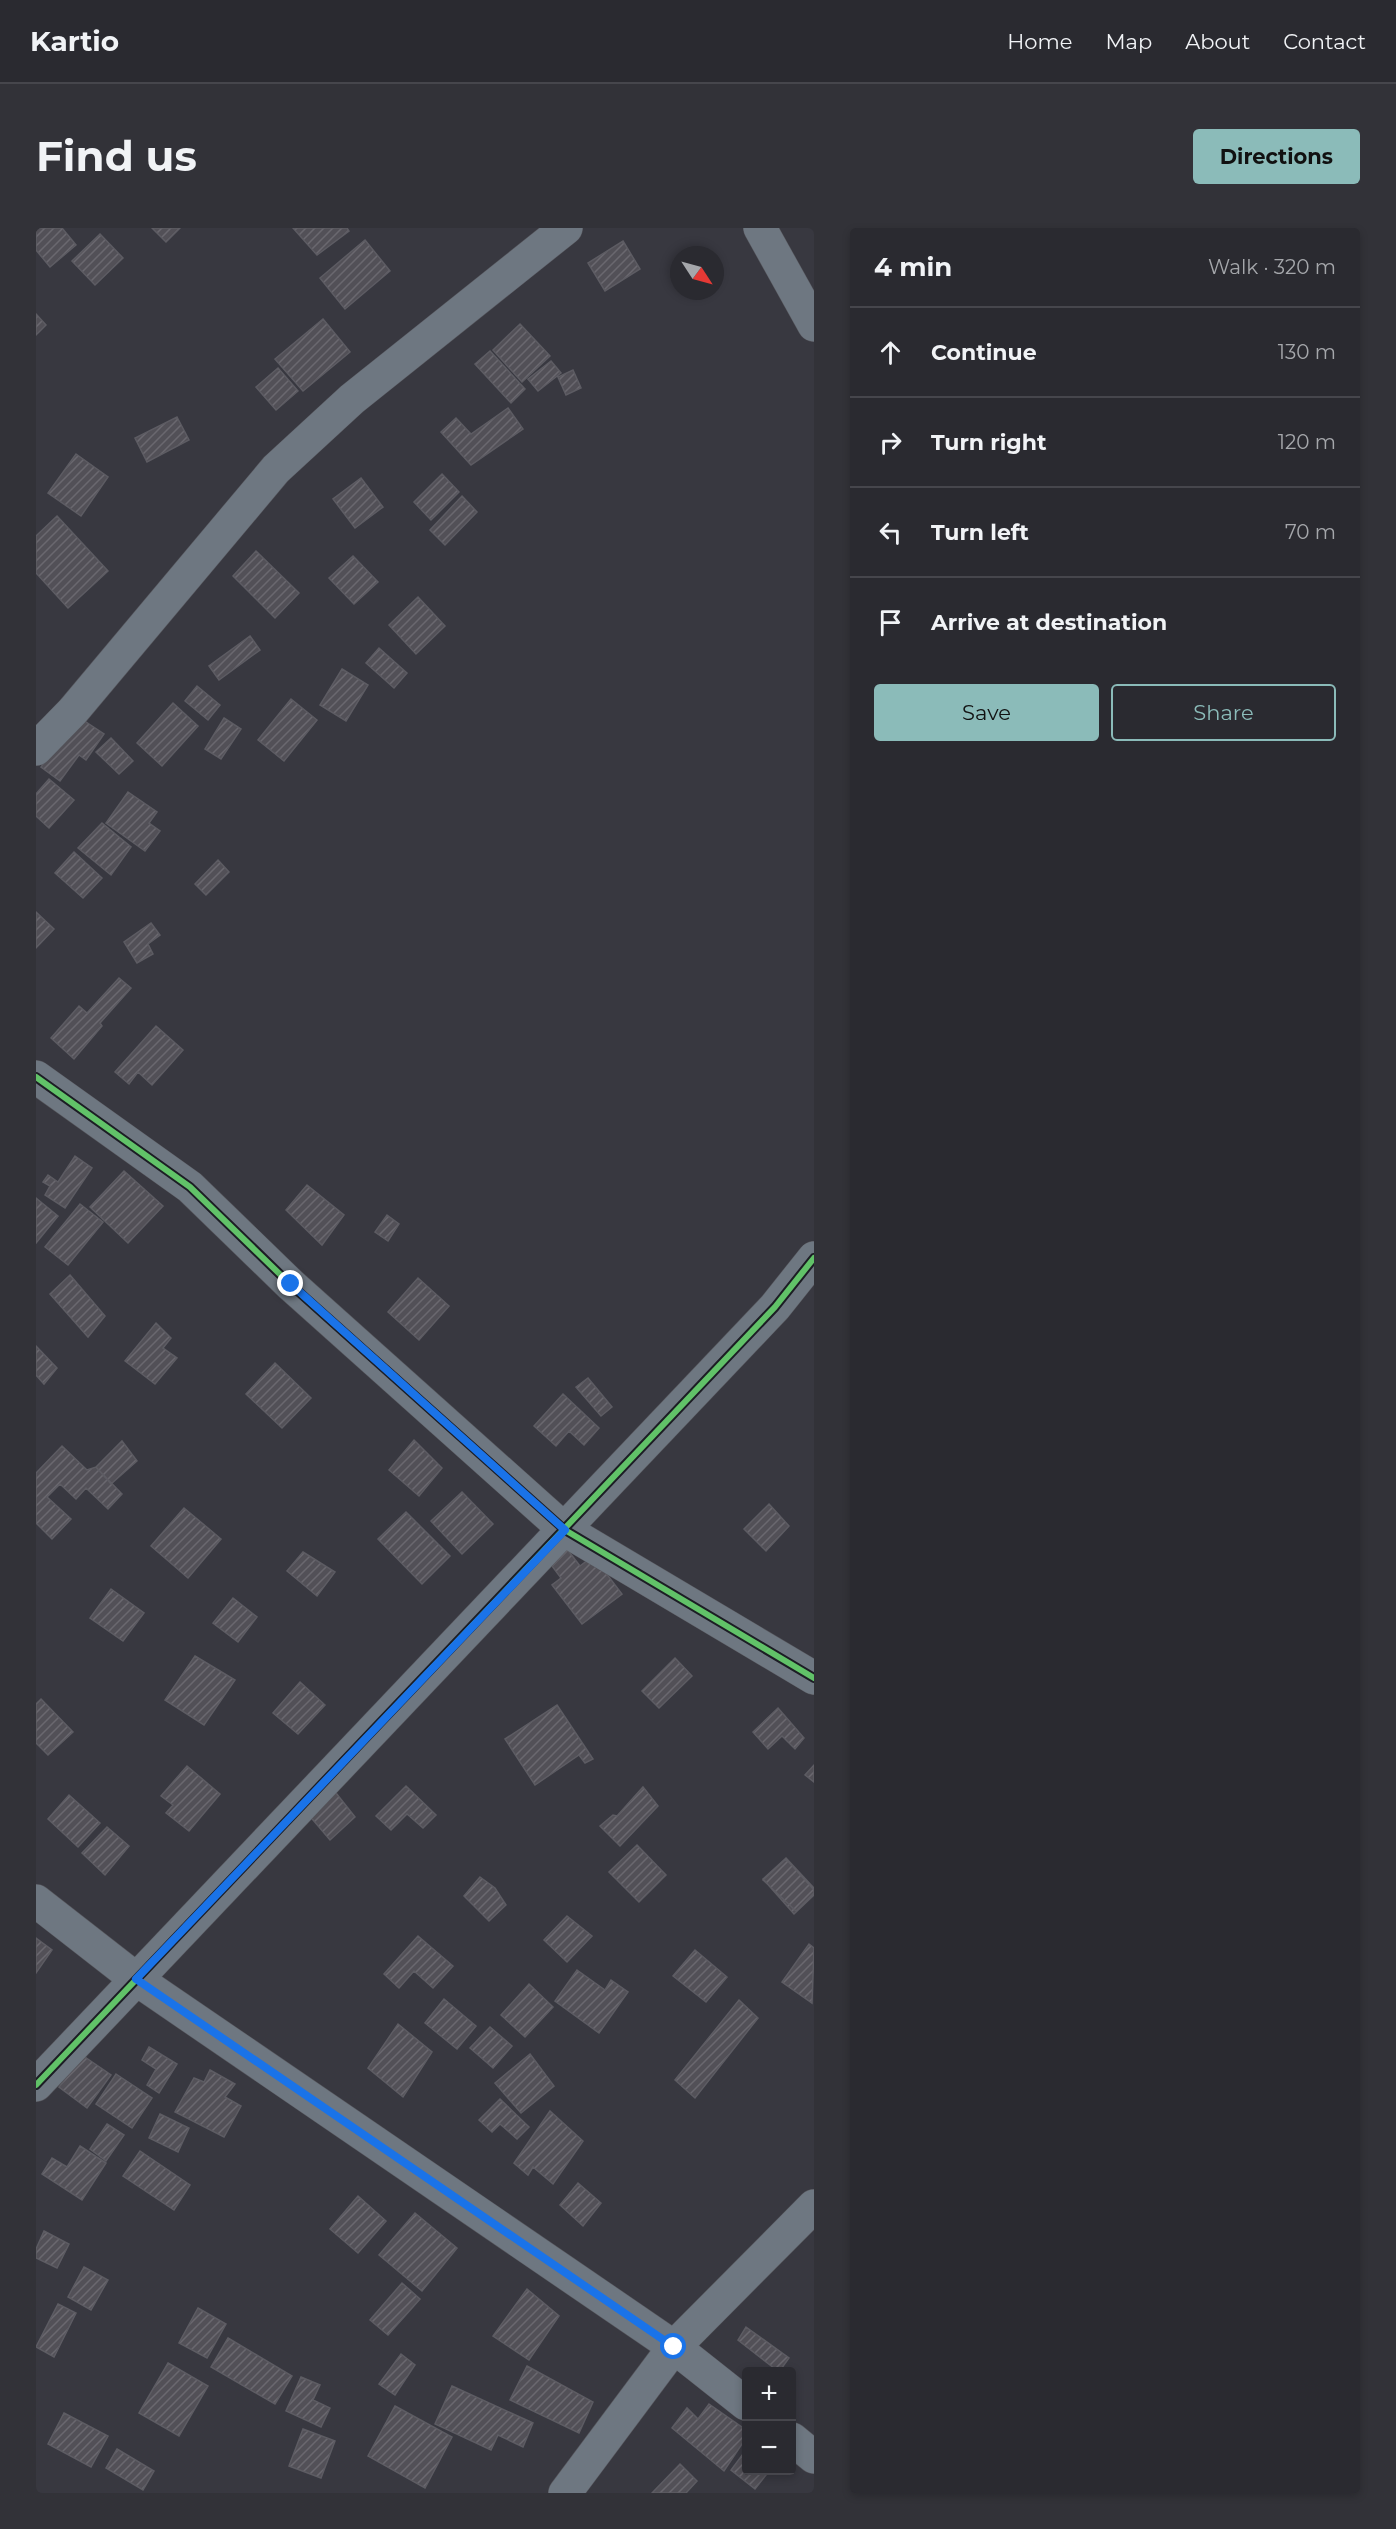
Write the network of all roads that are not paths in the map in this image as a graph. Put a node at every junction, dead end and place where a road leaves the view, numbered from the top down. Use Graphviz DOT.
graph roads {
  1 [pos="566,228"];
  2 [pos="760,228"];
  3 [pos="814,325"];
  4 [pos="36,749"];
  5 [pos="36,1077"];
  6 [pos="814,1258"];
  7 [pos="565,1530"];
  8 [pos="814,1678"];
  9 [pos="36,1901"];
  10 [pos="136,1979"];
  11 [pos="36,2085"];
  12 [pos="814,2206"];
  13 [pos="674,2347"];
  14 [pos="742,2400"];
  15 [pos="796,2442"];
  16 [pos="814,2457"];
  17 [pos="565,2493"];
  1 -- 4 [label="street"];
  2 -- 3 [label="street"];
  5 -- 7 [label="street"];
  6 -- 7 [label="street"];
  7 -- 8 [label="street"];
  7 -- 10 [label="street"];
  9 -- 10 [label="street"];
  10 -- 11 [label="street"];
  10 -- 13 [label="street"];
  12 -- 13 [label="street"];
  13 -- 14 [label="street"];
  13 -- 17 [label="street"];
  15 -- 16 [label="street"];
}
